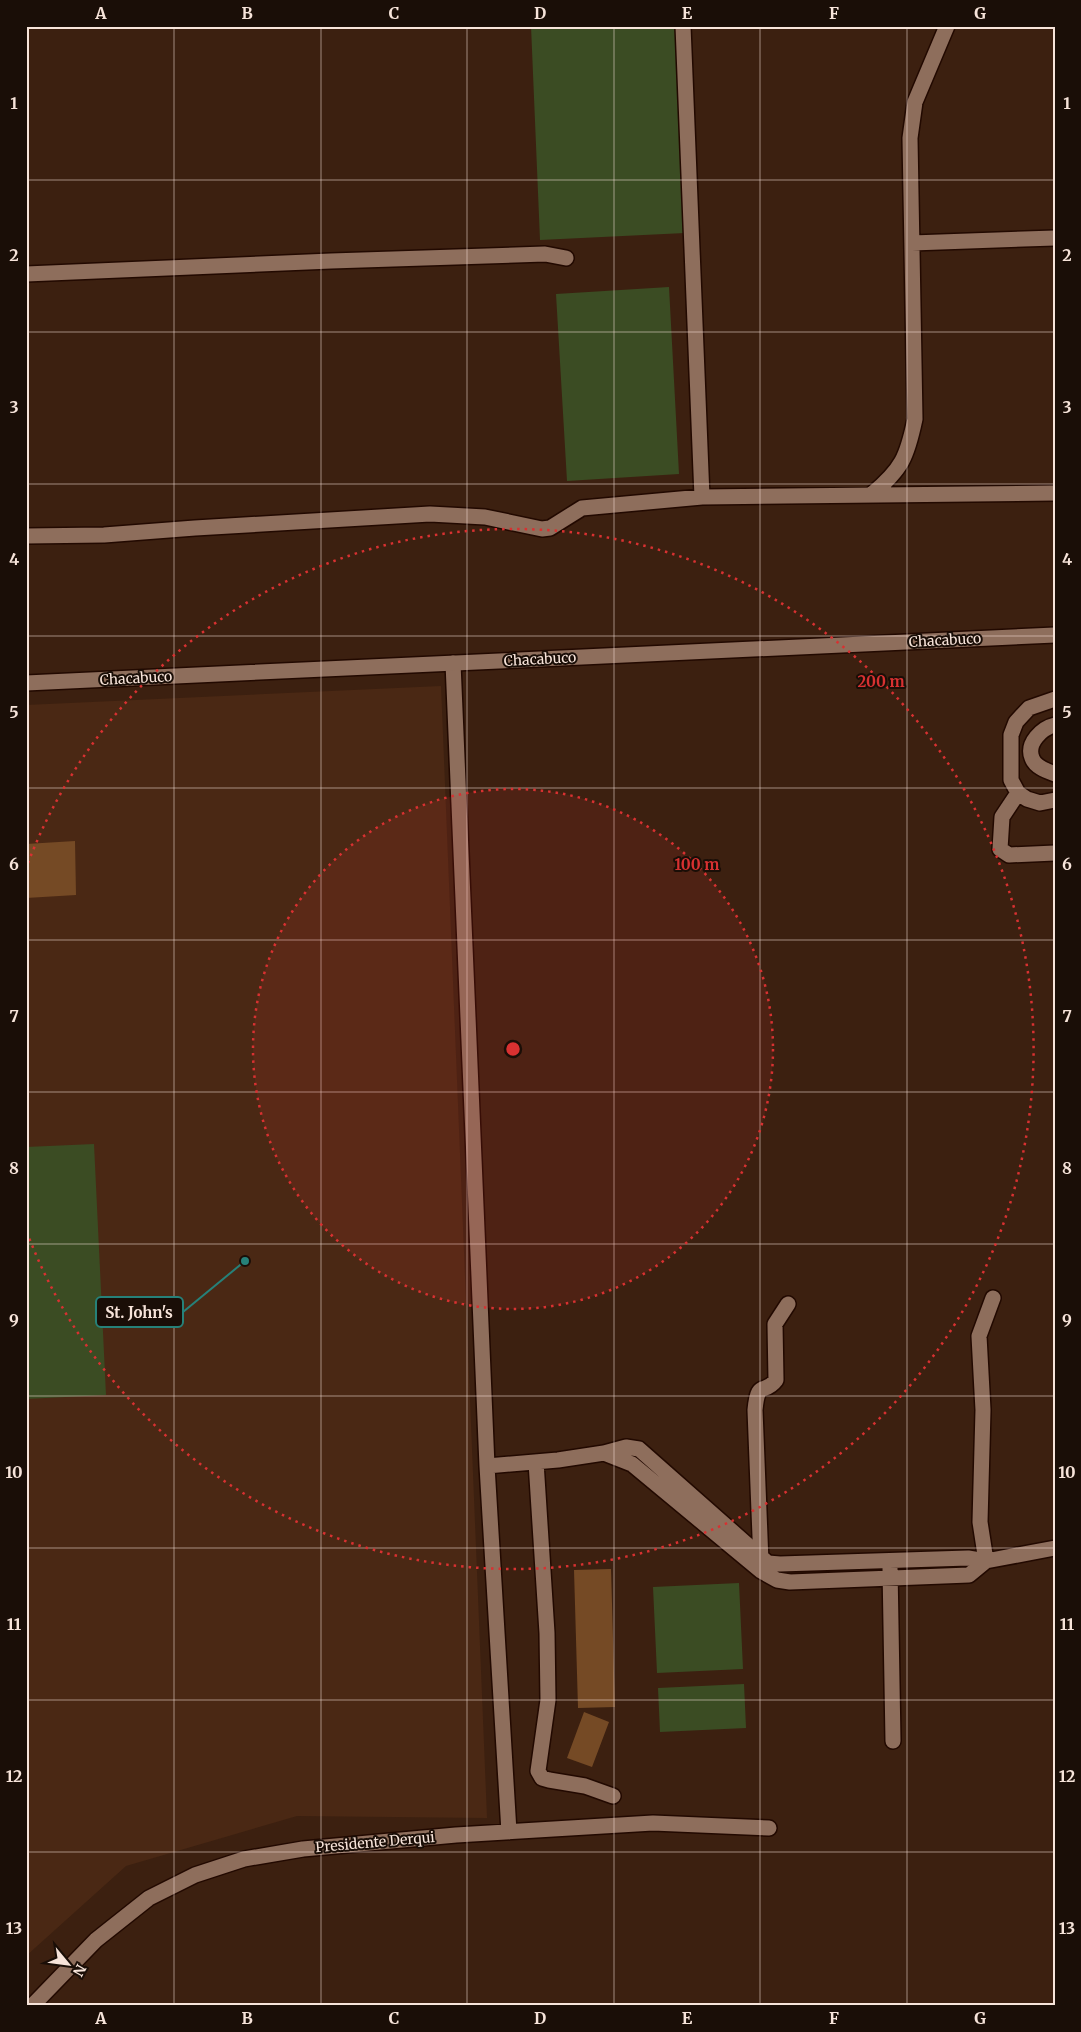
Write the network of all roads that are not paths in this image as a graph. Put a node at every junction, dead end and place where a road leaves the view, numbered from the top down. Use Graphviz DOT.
graph roads {
  1 [pos="683,26"];
  2 [pos="947,26"];
  3 [pos="1055,238"];
  4 [pos="912,243"];
  5 [pos="566,258"];
  6 [pos="26,274"];
  7 [pos="1055,493"];
  8 [pos="872,494"];
  9 [pos="702,497"];
  10 [pos="26,536"];
  11 [pos="1055,635"];
  12 [pos="452,662"];
  13 [pos="26,683"];
  14 [pos="1055,699"];
  15 [pos="1055,725"];
  16 [pos="1055,774"];
  17 [pos="1018,793"];
  18 [pos="1055,800"];
  19 [pos="1055,853"];
  20 [pos="993,1298"];
  21 [pos="788,1304"];
  22 [pos="536,1462"];
  23 [pos="487,1466"];
  24 [pos="1055,1548"];
  25 [pos="890,1561"];
  26 [pos="986,1561"];
  27 [pos="761,1564"];
  28 [pos="890,1578"];
  29 [pos="893,1742"];
  30 [pos="613,1796"];
  31 [pos="769,1828"];
  32 [pos="509,1832"];
  33 [pos="32,2006"];
  1 -- 9 [label="street"];
  2 -- 4 [label="street"];
  3 -- 4 [label="street"];
  4 -- 8 [label="street"];
  5 -- 6 [label="street"];
  7 -- 8 [label="street"];
  8 -- 9 [label="street"];
  9 -- 10 [label="street"];
  11 -- 12 [label="street, Chacabuco"];
  12 -- 13 [label="street, Chacabuco"];
  12 -- 23 [label="street"];
  14 -- 17 [label="street"];
  15 -- 16 [label="street"];
  17 -- 18 [label="street"];
  17 -- 19 [label="street"];
  20 -- 26 [label="street"];
  21 -- 27 [label="street"];
  22 -- 23 [label="street"];
  22 -- 27 [label="street"];
  22 -- 30 [label="street"];
  23 -- 32 [label="street"];
  24 -- 26 [label="street"];
  25 -- 26 [label="street"];
  25 -- 27 [label="street"];
  25 -- 28 [label="street"];
  26 -- 28 [label="street"];
  27 -- 28 [label="street"];
  28 -- 29 [label="street"];
  31 -- 32 [label="street, Presidente Derqui"];
  32 -- 33 [label="street, Presidente Derqui"];
}
